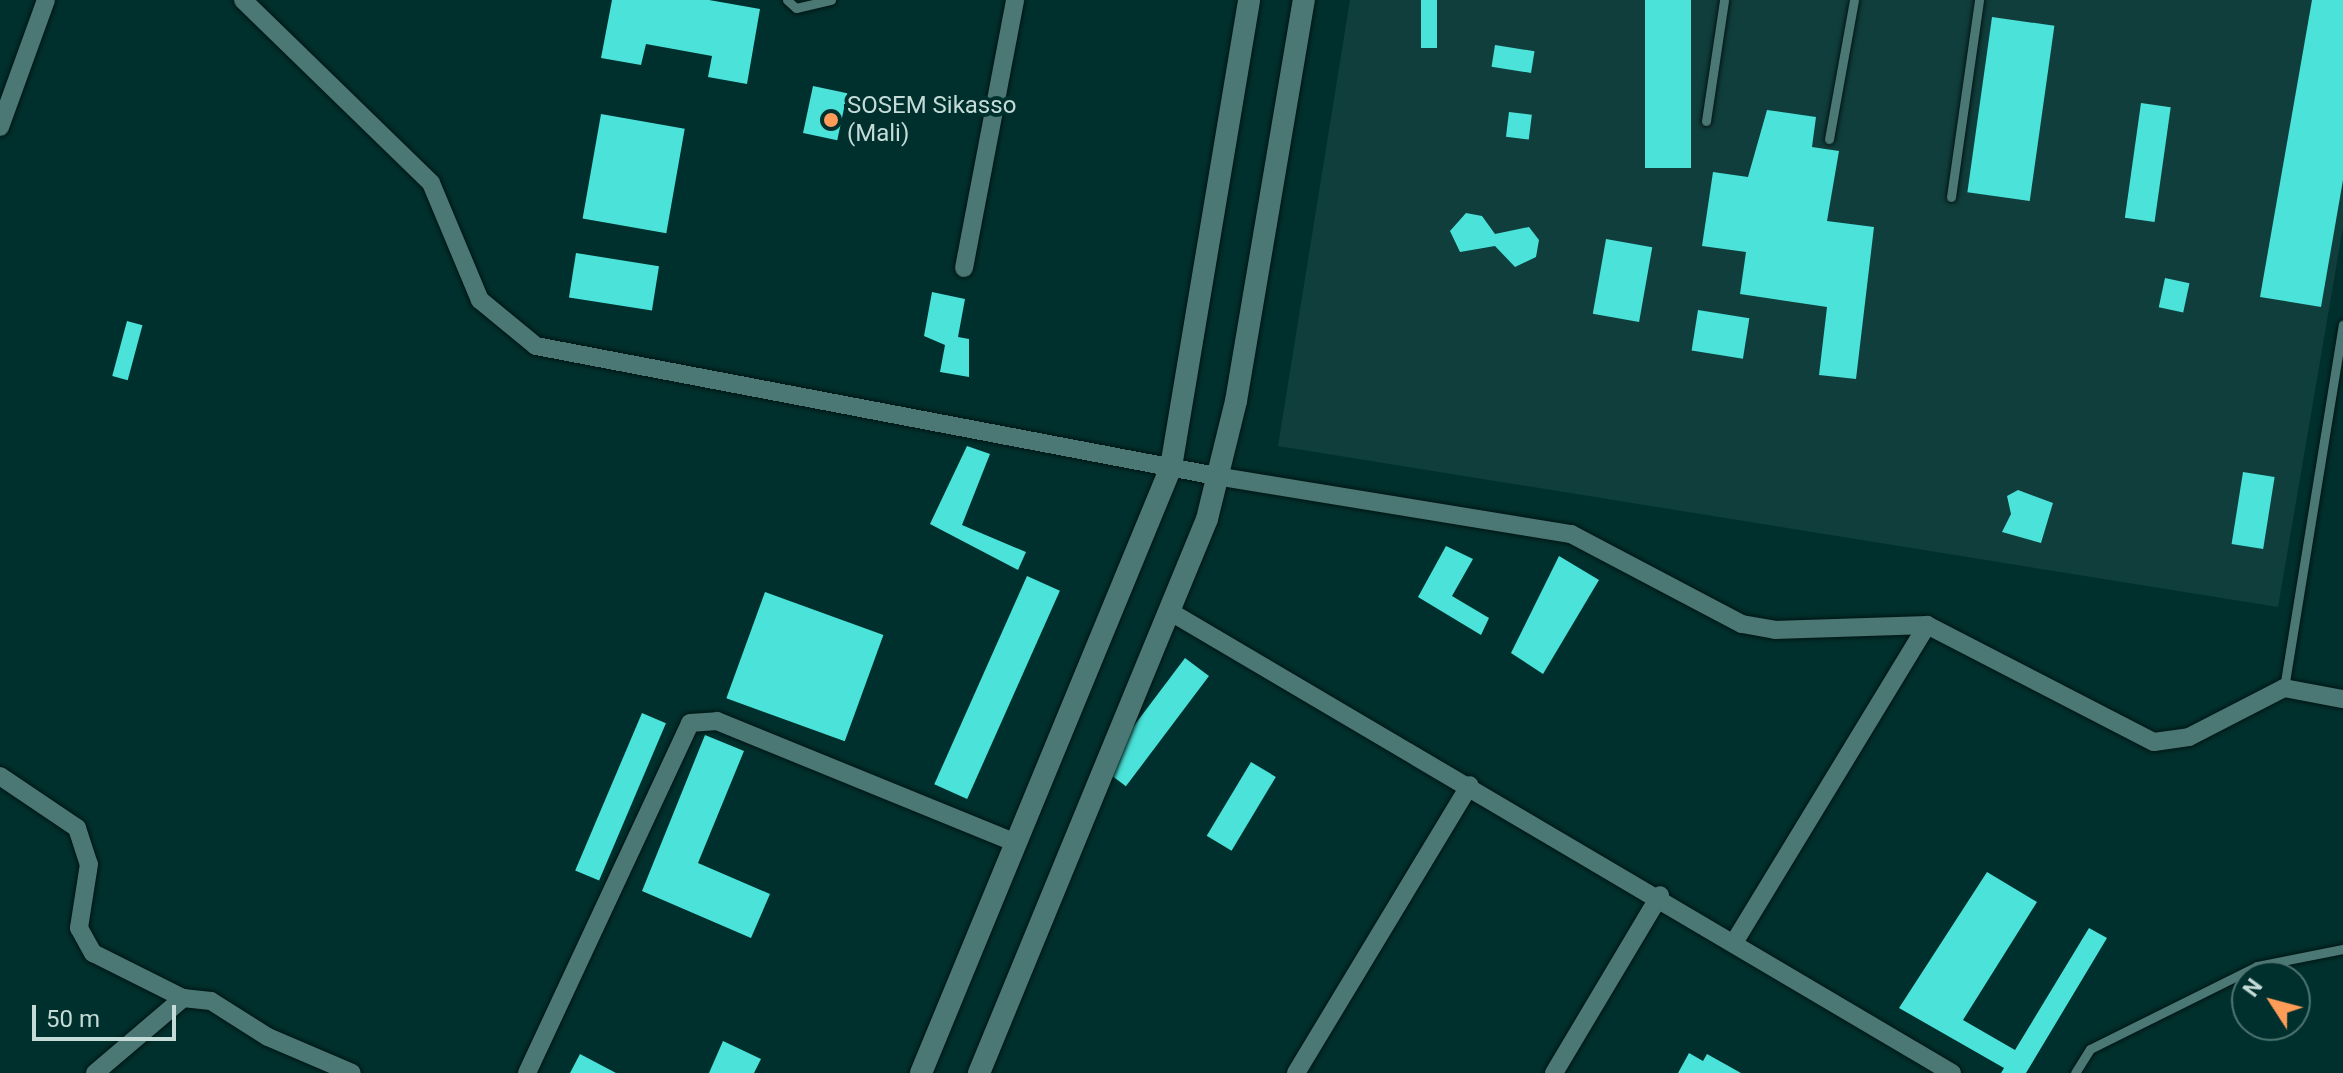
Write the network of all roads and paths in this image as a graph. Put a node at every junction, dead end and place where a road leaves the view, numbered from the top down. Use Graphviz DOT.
graph roads {
  1 [pos="46,0"];
  2 [pos="243,0"];
  3 [pos="787,0"];
  4 [pos="831,0"];
  5 [pos="1015,0"];
  6 [pos="1249,0"];
  7 [pos="1304,0"];
  8 [pos="1724,0"];
  9 [pos="1854,0"];
  10 [pos="1979,0"];
  11 [pos="1706,121"];
  12 [pos="0,127"];
  13 [pos="1829,139"];
  14 [pos="1951,197"];
  15 [pos="964,268"];
  16 [pos="2343,325"];
  17 [pos="1171,467"];
  18 [pos="1216,476"];
  19 [pos="1169,611"];
  20 [pos="1927,625"];
  21 [pos="2284,688"];
  22 [pos="2343,699"];
  23 [pos="0,776"];
  24 [pos="1470,785"];
  25 [pos="1016,843"];
  26 [pos="1660,895"];
  27 [pos="1735,941"];
  28 [pos="2343,949"];
  29 [pos="183,998"];
  30 [pos="95,1073"];
  31 [pos="352,1073"];
  32 [pos="527,1073"];
  33 [pos="921,1073"];
  34 [pos="979,1073"];
  35 [pos="1296,1073"];
  36 [pos="1554,1073"];
  37 [pos="1952,1073"];
  38 [pos="2075,1073"];
  1 -- 12 [label="street"];
  2 -- 17 [label="street"];
  3 -- 4 [label="lane"];
  5 -- 15 [label="street"];
  6 -- 17 [label="street"];
  7 -- 18 [label="street"];
  8 -- 11 [label="lane"];
  9 -- 13 [label="lane"];
  10 -- 14 [label="lane"];
  16 -- 21 [label="lane"];
  17 -- 18 [label="street"];
  17 -- 25 [label="street"];
  18 -- 19 [label="street"];
  18 -- 20 [label="street"];
  19 -- 24 [label="street"];
  19 -- 34 [label="street"];
  20 -- 21 [label="street"];
  20 -- 27 [label="street"];
  21 -- 22 [label="street"];
  23 -- 29 [label="street"];
  24 -- 26 [label="street"];
  24 -- 35 [label="street"];
  25 -- 32 [label="street"];
  25 -- 33 [label="street"];
  26 -- 27 [label="street"];
  26 -- 36 [label="street"];
  27 -- 37 [label="street"];
  28 -- 38 [label="lane"];
  29 -- 30 [label="street"];
  29 -- 31 [label="street"];
}
